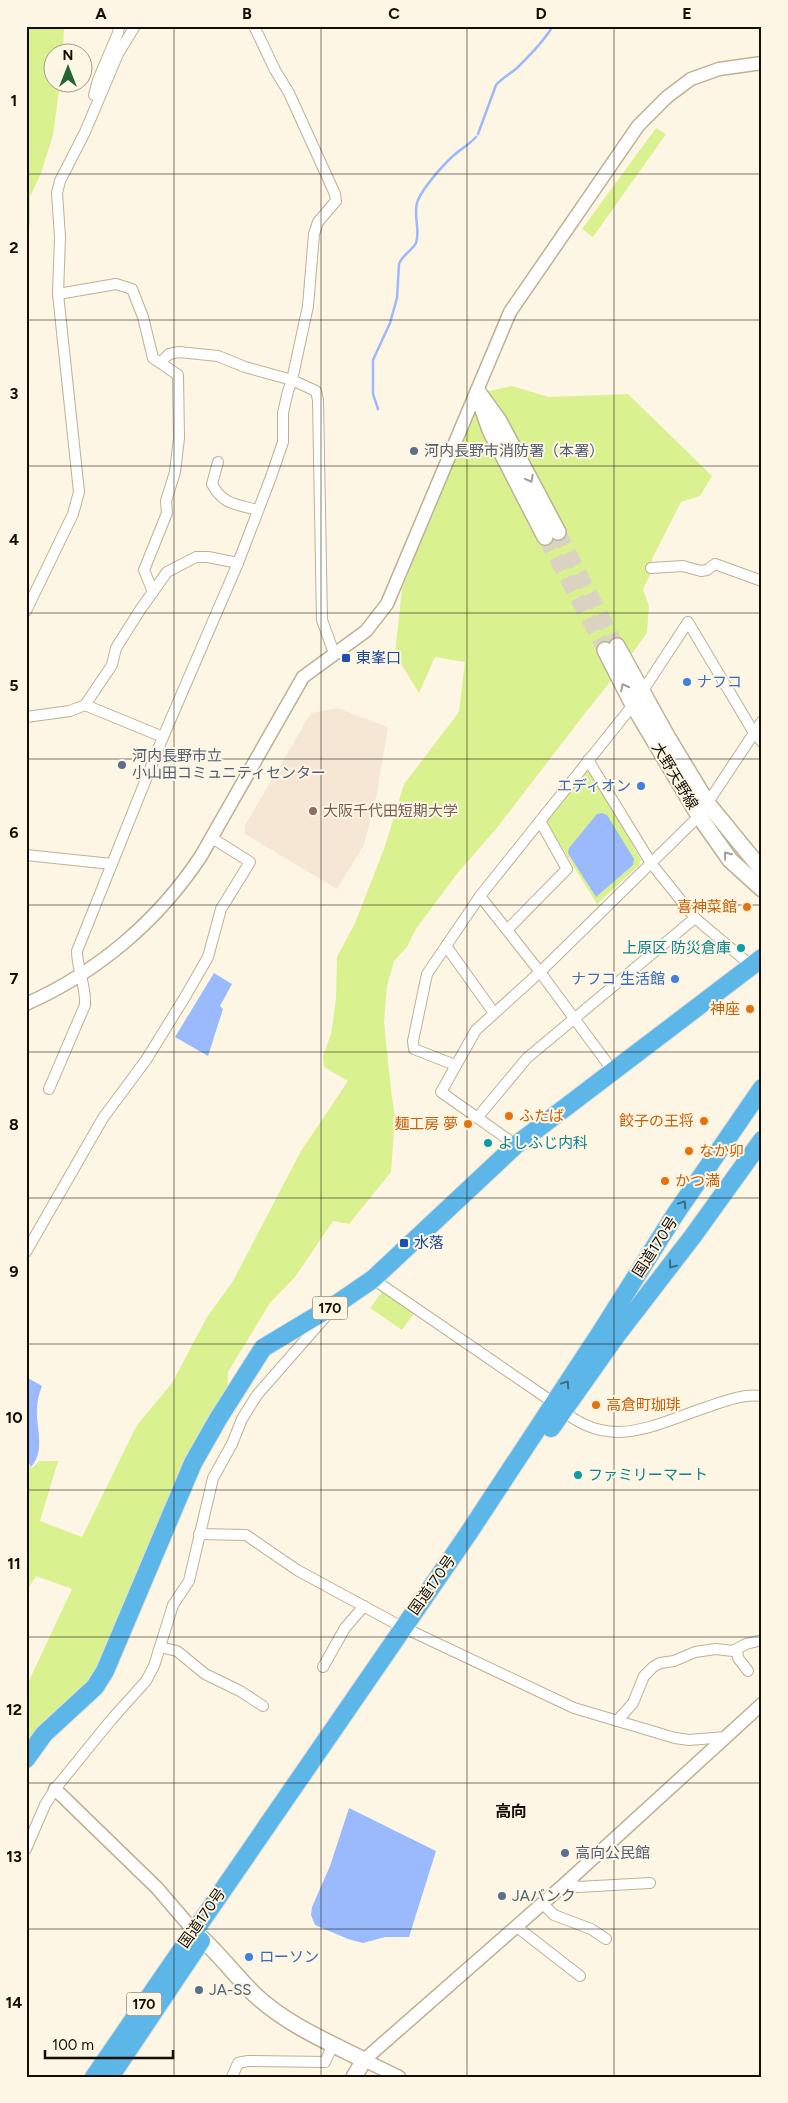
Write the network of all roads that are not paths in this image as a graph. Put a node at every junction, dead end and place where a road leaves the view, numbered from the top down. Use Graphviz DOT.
graph roads {
  1 [pos="119,26"];
  2 [pos="135,26"];
  3 [pos="254,26"];
  4 [pos="762,63"];
  5 [pos="82,139"];
  6 [pos="58,294"];
  7 [pos="161,362"];
  8 [pos="292,380"];
  9 [pos="478,392"];
  10 [pos="218,462"];
  11 [pos="257,510"];
  12 [pos="552,535"];
  13 [pos="238,563"];
  14 [pos="651,568"];
  15 [pos="762,581"];
  16 [pos="153,592"];
  17 [pos="26,611"];
  18 [pos="334,653"];
  19 [pos="642,692"];
  20 [pos="85,705"];
  21 [pos="633,705"];
  22 [pos="26,717"];
  23 [pos="762,721"];
  24 [pos="754,732"];
  25 [pos="164,738"];
  26 [pos="762,742"];
  27 [pos="588,760"];
  28 [pos="704,810"];
  29 [pos="540,821"];
  30 [pos="212,838"];
  31 [pos="26,855"];
  32 [pos="651,863"];
  33 [pos="112,864"];
  34 [pos="762,870"];
  35 [pos="762,889"];
  36 [pos="480,896"];
  37 [pos="695,918"];
  38 [pos="507,930"];
  39 [pos="446,946"];
  40 [pos="757,963"];
  41 [pos="540,972"];
  42 [pos="82,974"];
  43 [pos="26,1004"];
  44 [pos="494,1013"];
  45 [pos="574,1019"];
  46 [pos="455,1065"];
  47 [pos="613,1071"];
  48 [pos="762,1088"];
  49 [pos="48,1090"];
  50 [pos="477,1118"];
  51 [pos="762,1140"];
  52 [pos="516,1145"];
  53 [pos="26,1252"];
  54 [pos="374,1279"];
  55 [pos="330,1308"];
  56 [pos="762,1396"];
  57 [pos="558,1407"];
  58 [pos="199,1534"];
  59 [pos="364,1606"];
  60 [pos="408,1629"];
  61 [pos="762,1640"];
  62 [pos="160,1647"];
  63 [pos="737,1649"];
  64 [pos="323,1667"];
  65 [pos="748,1671"];
  66 [pos="762,1704"];
  67 [pos="263,1706"];
  68 [pos="616,1721"];
  69 [pos="726,1737"];
  70 [pos="26,1759"];
  71 [pos="55,1789"];
  72 [pos="26,1849"];
  73 [pos="567,1882"];
  74 [pos="650,1883"];
  75 [pos="543,1904"];
  76 [pos="517,1927"];
  77 [pos="198,1934"];
  78 [pos="606,1939"];
  79 [pos="580,1976"];
  80 [pos="333,2045"];
  81 [pos="364,2060"];
  82 [pos="94,2077"];
  83 [pos="110,2077"];
  84 [pos="232,2077"];
  85 [pos="354,2077"];
  86 [pos="399,2077"];
  1 -- 5 [label="street"];
  2 -- 5 [label="street"];
  3 -- 8 [label="street"];
  4 -- 9 [label="street"];
  5 -- 6 [label="street"];
  6 -- 7 [label="street"];
  6 -- 17 [label="street"];
  7 -- 8 [label="street"];
  7 -- 16 [label="street"];
  8 -- 11 [label="street"];
  8 -- 18 [label="street"];
  9 -- 12 [label="main road"];
  9 -- 18 [label="street"];
  10 -- 11 [label="street"];
  11 -- 13 [label="street"];
  13 -- 16 [label="street"];
  13 -- 25 [label="street"];
  14 -- 15 [label="street"];
  16 -- 20 [label="street"];
  18 -- 30 [label="street"];
  21 -- 19 [label="main road, 大野天野線, one-way"];
  19 -- 24 [label="street"];
  19 -- 28 [label="main road, 大野天野線"];
  20 -- 22 [label="street"];
  20 -- 25 [label="street"];
  21 -- 27 [label="street"];
  21 -- 28 [label="main road, 大野天野線"];
  23 -- 24 [label="street"];
  24 -- 26 [label="street"];
  24 -- 28 [label="street"];
  25 -- 33 [label="street"];
  27 -- 29 [label="street"];
  27 -- 32 [label="street"];
  28 -- 32 [label="street"];
  28 -- 34 [label="main road, 大野天野線"];
  35 -- 28 [label="main road, 大野天野線, one-way"];
  29 -- 36 [label="street"];
  29 -- 38 [label="street"];
  30 -- 42 [label="street"];
  30 -- 53 [label="street"];
  31 -- 33 [label="street"];
  32 -- 37 [label="street"];
  32 -- 41 [label="street"];
  33 -- 42 [label="street"];
  36 -- 38 [label="street"];
  36 -- 39 [label="street"];
  37 -- 40 [label="street"];
  37 -- 45 [label="street"];
  38 -- 41 [label="street"];
  39 -- 44 [label="street"];
  39 -- 46 [label="street"];
  40 -- 47 [label="highway, 170"];
  41 -- 44 [label="street"];
  41 -- 45 [label="street"];
  42 -- 43 [label="street"];
  42 -- 49 [label="street"];
  44 -- 46 [label="street"];
  45 -- 47 [label="street"];
  45 -- 50 [label="street"];
  46 -- 50 [label="street"];
  47 -- 52 [label="highway, 170"];
  57 -- 48 [label="highway, 国道170号 / 170, one-way"];
  50 -- 52 [label="street"];
  51 -- 57 [label="highway, 国道170号 / 170, one-way"];
  52 -- 54 [label="highway, 170"];
  54 -- 55 [label="highway, 170"];
  54 -- 57 [label="street"];
  55 -- 58 [label="street"];
  55 -- 70 [label="highway, 170"];
  56 -- 57 [label="street"];
  57 -- 60 [label="highway, 国道170号 / 170"];
  58 -- 59 [label="street"];
  58 -- 62 [label="street"];
  59 -- 60 [label="street"];
  59 -- 64 [label="street"];
  60 -- 68 [label="street"];
  60 -- 77 [label="highway, 国道170号 / 170"];
  61 -- 63 [label="street"];
  62 -- 67 [label="street"];
  62 -- 71 [label="street"];
  63 -- 65 [label="street"];
  63 -- 68 [label="street"];
  66 -- 69 [label="street"];
  68 -- 69 [label="street"];
  69 -- 73 [label="street"];
  71 -- 72 [label="street"];
  71 -- 77 [label="street"];
  73 -- 74 [label="street"];
  73 -- 75 [label="street"];
  75 -- 76 [label="street"];
  75 -- 78 [label="street"];
  76 -- 79 [label="street"];
  76 -- 81 [label="street"];
  77 -- 80 [label="main road"];
  77 -- 82 [label="highway, 国道170号 / 170"];
  77 -- 83 [label="highway, 国道170号 / 170"];
  80 -- 81 [label="main road"];
  80 -- 84 [label="street"];
  81 -- 85 [label="main road"];
  81 -- 86 [label="street"];
}
